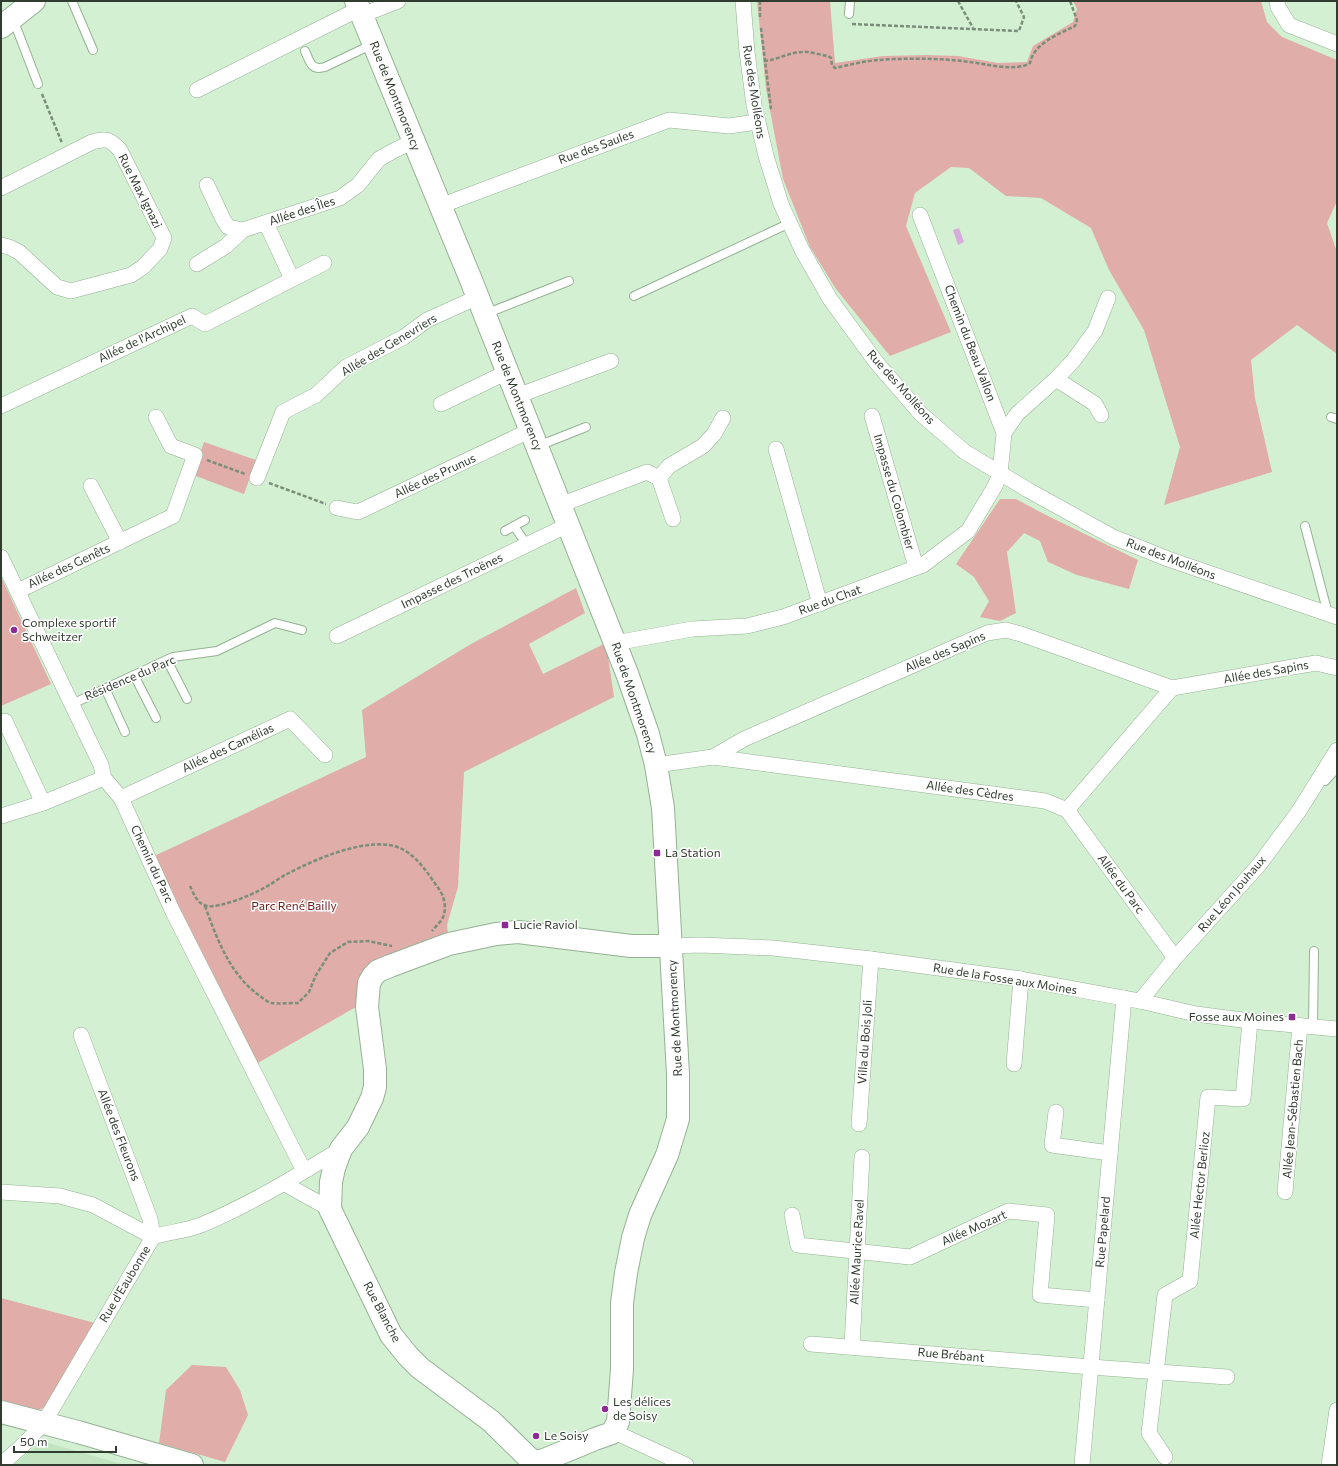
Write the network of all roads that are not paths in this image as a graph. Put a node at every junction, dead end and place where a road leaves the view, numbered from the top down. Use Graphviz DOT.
graph roads {
  1 [pos="34,1"];
  2 [pos="72,1"];
  3 [pos="398,1"];
  4 [pos="743,1"];
  5 [pos="850,1"];
  6 [pos="1277,1"];
  7 [pos="359,9"];
  8 [pos="850,14"];
  9 [pos="7,23"];
  10 [pos="374,44"];
  11 [pos="1337,44"];
  12 [pos="93,50"];
  13 [pos="305,52"];
  14 [pos="38,84"];
  15 [pos="197,90"];
  16 [pos="757,122"];
  17 [pos="414,142"];
  18 [pos="207,185"];
  19 [pos="1,188"];
  20 [pos="440,206"];
  21 [pos="920,215"];
  22 [pos="266,223"];
  23 [pos="790,223"];
  24 [pos="243,230"];
  25 [pos="1,246"];
  26 [pos="324,263"];
  27 [pos="197,264"];
  28 [pos="292,279"];
  29 [pos="569,282"];
  30 [pos="634,296"];
  31 [pos="1108,298"];
  32 [pos="481,306"];
  33 [pos="611,361"];
  34 [pos="508,372"];
  35 [pos="1056,379"];
  36 [pos="517,396"];
  37 [pos="441,404"];
  38 [pos="1,406"];
  39 [pos="1101,415"];
  40 [pos="872,416"];
  41 [pos="156,417"];
  42 [pos="723,418"];
  43 [pos="586,427"];
  44 [pos="1004,433"];
  45 [pos="534,438"];
  46 [pos="776,449"];
  47 [pos="1000,474"];
  48 [pos="257,478"];
  49 [pos="659,478"];
  50 [pos="91,486"];
  51 [pos="560,504"];
  52 [pos="337,508"];
  53 [pos="673,519"];
  54 [pos="525,520"];
  55 [pos="568,525"];
  56 [pos="514,526"];
  57 [pos="1305,526"];
  58 [pos="505,531"];
  59 [pos="120,542"];
  60 [pos="526,545"];
  61 [pos="1,557"];
  62 [pos="916,567"];
  63 [pos="18,591"];
  64 [pos="820,604"];
  65 [pos="1332,616"];
  66 [pos="302,630"];
  67 [pos="337,636"];
  68 [pos="615,643"];
  69 [pos="168,660"];
  70 [pos="1337,668"];
  71 [pos="134,675"];
  72 [pos="105,688"];
  73 [pos="1172,688"];
  74 [pos="187,699"];
  75 [pos="72,704"];
  76 [pos="156,718"];
  77 [pos="5,721"];
  78 [pos="125,732"];
  79 [pos="1337,750"];
  80 [pos="325,755"];
  81 [pos="713,757"];
  82 [pos="656,765"];
  83 [pos="1337,768"];
  84 [pos="104,778"];
  85 [pos="1318,781"];
  86 [pos="121,798"];
  87 [pos="43,803"];
  88 [pos="1066,810"];
  89 [pos="1,816"];
  90 [pos="671,946"];
  91 [pos="1314,951"];
  92 [pos="1175,958"];
  93 [pos="871,959"];
  94 [pos="1021,979"];
  95 [pos="1124,998"];
  96 [pos="1140,1001"];
  97 [pos="1250,1021"];
  98 [pos="1307,1027"];
  99 [pos="1337,1029"];
  100 [pos="81,1035"];
  101 [pos="1014,1064"];
  102 [pos="1056,1112"];
  103 [pos="859,1124"];
  104 [pos="341,1148"];
  105 [pos="1110,1153"];
  106 [pos="862,1157"];
  107 [pos="304,1171"];
  108 [pos="285,1184"];
  109 [pos="1,1192"];
  110 [pos="1286,1192"];
  111 [pos="330,1209"];
  112 [pos="792,1215"];
  113 [pos="153,1236"];
  114 [pos="857,1252"];
  115 [pos="1097,1300"];
  116 [pos="811,1344"];
  117 [pos="852,1346"];
  118 [pos="1091,1367"];
  119 [pos="1157,1371"];
  120 [pos="1227,1377"];
  121 [pos="1337,1410"];
  122 [pos="1,1412"];
  123 [pos="44,1423"];
  124 [pos="612,1434"];
  125 [pos="1165,1457"];
  126 [pos="1,1464"];
  127 [pos="532,1464"];
  128 [pos="192,1465"];
  129 [pos="686,1465"];
  130 [pos="1082,1465"];
  131 [pos="1329,1465"];
  1 -- 9 [label="street"];
  2 -- 12 [label="lane"];
  3 -- 7 [label="street"];
  4 -- 16 [label="street, Rue des Molléons"];
  5 -- 8 [label="lane"];
  6 -- 11 [label="street"];
  7 -- 10 [label="street, Rue de Montmorency"];
  7 -- 15 [label="street"];
  9 -- 14 [label="lane"];
  10 -- 13 [label="lane"];
  10 -- 17 [label="street, Rue de Montmorency"];
  16 -- 20 [label="street, Rue des Saules"];
  16 -- 23 [label="street, Rue des Molléons"];
  17 -- 20 [label="street, Rue de Montmorency"];
  17 -- 22 [label="street, Allée des Îles"];
  18 -- 24 [label="street"];
  19 -- 25 [label="street, Rue Max Ignazi"];
  20 -- 32 [label="street, Rue de Montmorency"];
  21 -- 44 [label="street, Chemin du Beau Vallon"];
  22 -- 24 [label="street, Allée des Îles"];
  22 -- 28 [label="street"];
  23 -- 30 [label="lane"];
  23 -- 47 [label="street, Rue des Molléons"];
  24 -- 27 [label="street, Allée des Îles"];
  26 -- 28 [label="street, Allée de l'Archipel"];
  28 -- 38 [label="street, Allée de l'Archipel"];
  29 -- 32 [label="lane"];
  31 -- 35 [label="street"];
  32 -- 34 [label="street, Rue de Montmorency"];
  32 -- 48 [label="street, Allée des Genevriers"];
  33 -- 36 [label="street"];
  34 -- 36 [label="street, Rue de Montmorency"];
  34 -- 37 [label="street"];
  35 -- 39 [label="street"];
  35 -- 44 [label="street"];
  36 -- 45 [label="street, Rue de Montmorency"];
  40 -- 62 [label="street, Impasse du Colombier"];
  41 -- 59 [label="street, Allée des Genêts"];
  42 -- 49 [label="street"];
  43 -- 45 [label="lane"];
  44 -- 47 [label="street, Chemin du Beau Vallon"];
  45 -- 51 [label="street, Rue de Montmorency"];
  45 -- 52 [label="street, Allée des Prunus"];
  46 -- 64 [label="street"];
  47 -- 62 [label="street, Rue du Chat"];
  47 -- 65 [label="street, Rue des Molléons"];
  49 -- 51 [label="street"];
  49 -- 53 [label="street"];
  50 -- 59 [label="street, Allée des Genêts"];
  51 -- 55 [label="street, Rue de Montmorency"];
  54 -- 56 [label="lane"];
  55 -- 60 [label="street, Impasse des Troënes"];
  55 -- 68 [label="street, Rue de Montmorency"];
  56 -- 58 [label="lane"];
  56 -- 60 [label="lane"];
  57 -- 65 [label="lane"];
  59 -- 63 [label="street, Allée des Genêts"];
  60 -- 67 [label="street, Impasse des Troënes"];
  61 -- 63 [label="street, Chemin du Parc"];
  62 -- 64 [label="street, Rue du Chat"];
  63 -- 75 [label="street, Chemin du Parc"];
  64 -- 68 [label="street, Rue du Chat"];
  66 -- 69 [label="lane, Résidence du Parc"];
  68 -- 82 [label="street, Rue de Montmorency"];
  69 -- 71 [label="lane, Résidence du Parc"];
  69 -- 74 [label="lane"];
  70 -- 73 [label="street, Allée des Sapins"];
  71 -- 72 [label="lane, Résidence du Parc"];
  71 -- 76 [label="lane"];
  72 -- 75 [label="lane, Résidence du Parc"];
  72 -- 78 [label="lane"];
  73 -- 81 [label="street, Allée des Sapins"];
  73 -- 88 [label="street"];
  75 -- 84 [label="street, Chemin du Parc"];
  77 -- 87 [label="street"];
  79 -- 85 [label="street, Rue Léon Jouhaux"];
  80 -- 86 [label="street, Allée des Camélias"];
  81 -- 82 [label="street, Allée des Sapins"];
  81 -- 88 [label="street, Allée des Cèdres"];
  82 -- 90 [label="street, Rue de Montmorency"];
  83 -- 85 [label="lane, Rue Léon Jouhaux"];
  84 -- 86 [label="street, Chemin du Parc"];
  84 -- 87 [label="street"];
  85 -- 92 [label="street, Rue Léon Jouhaux"];
  86 -- 107 [label="street, Chemin du Parc"];
  87 -- 89 [label="street"];
  88 -- 92 [label="street, Allée du Parc"];
  90 -- 93 [label="street, Rue de la Fosse aux Moines"];
  90 -- 104 [label="street"];
  90 -- 124 [label="street, Rue de Montmorency"];
  91 -- 98 [label="lane"];
  92 -- 96 [label="street, Rue Léon Jouhaux"];
  93 -- 94 [label="street, Rue de la Fosse aux Moines"];
  93 -- 103 [label="street, Villa du Bois Joli"];
  94 -- 95 [label="street, Rue de la Fosse aux Moines"];
  94 -- 101 [label="street"];
  95 -- 96 [label="street, Rue de la Fosse aux Moines"];
  95 -- 105 [label="street, Rue Papelard"];
  96 -- 97 [label="street, Rue de la Fosse aux Moines"];
  97 -- 98 [label="street, Rue de la Fosse aux Moines"];
  97 -- 119 [label="street, Allée Hector Berlioz"];
  98 -- 99 [label="street, Rue de la Fosse aux Moines"];
  98 -- 110 [label="street, Allée Jean-Sébastien Bach"];
  100 -- 113 [label="street, Allée des Fleurons"];
  102 -- 105 [label="street"];
  104 -- 107 [label="street, Rue d'Eaubonne"];
  104 -- 111 [label="street"];
  105 -- 115 [label="street, Rue Papelard"];
  106 -- 114 [label="street, Allée Maurice Ravel"];
  107 -- 108 [label="street, Rue d'Eaubonne"];
  108 -- 111 [label="street"];
  108 -- 113 [label="street, Rue d'Eaubonne"];
  109 -- 113 [label="street"];
  111 -- 127 [label="street, Rue Blanche"];
  112 -- 114 [label="street, Allée Mozart"];
  113 -- 123 [label="street, Rue d'Eaubonne"];
  114 -- 115 [label="street, Allée Mozart"];
  114 -- 117 [label="street, Allée Maurice Ravel"];
  115 -- 118 [label="street, Rue Papelard"];
  116 -- 117 [label="street, Rue Brébant"];
  117 -- 118 [label="street, Rue Brébant"];
  118 -- 119 [label="street, Rue Brébant"];
  118 -- 130 [label="street, Rue Papelard"];
  119 -- 120 [label="street, Rue Brébant"];
  119 -- 125 [label="street"];
  121 -- 131 [label="street"];
  122 -- 123 [label="street"];
  123 -- 126 [label="street, Rue d'Eaubonne"];
  123 -- 128 [label="street"];
  124 -- 127 [label="street"];
  124 -- 129 [label="street"];
}
